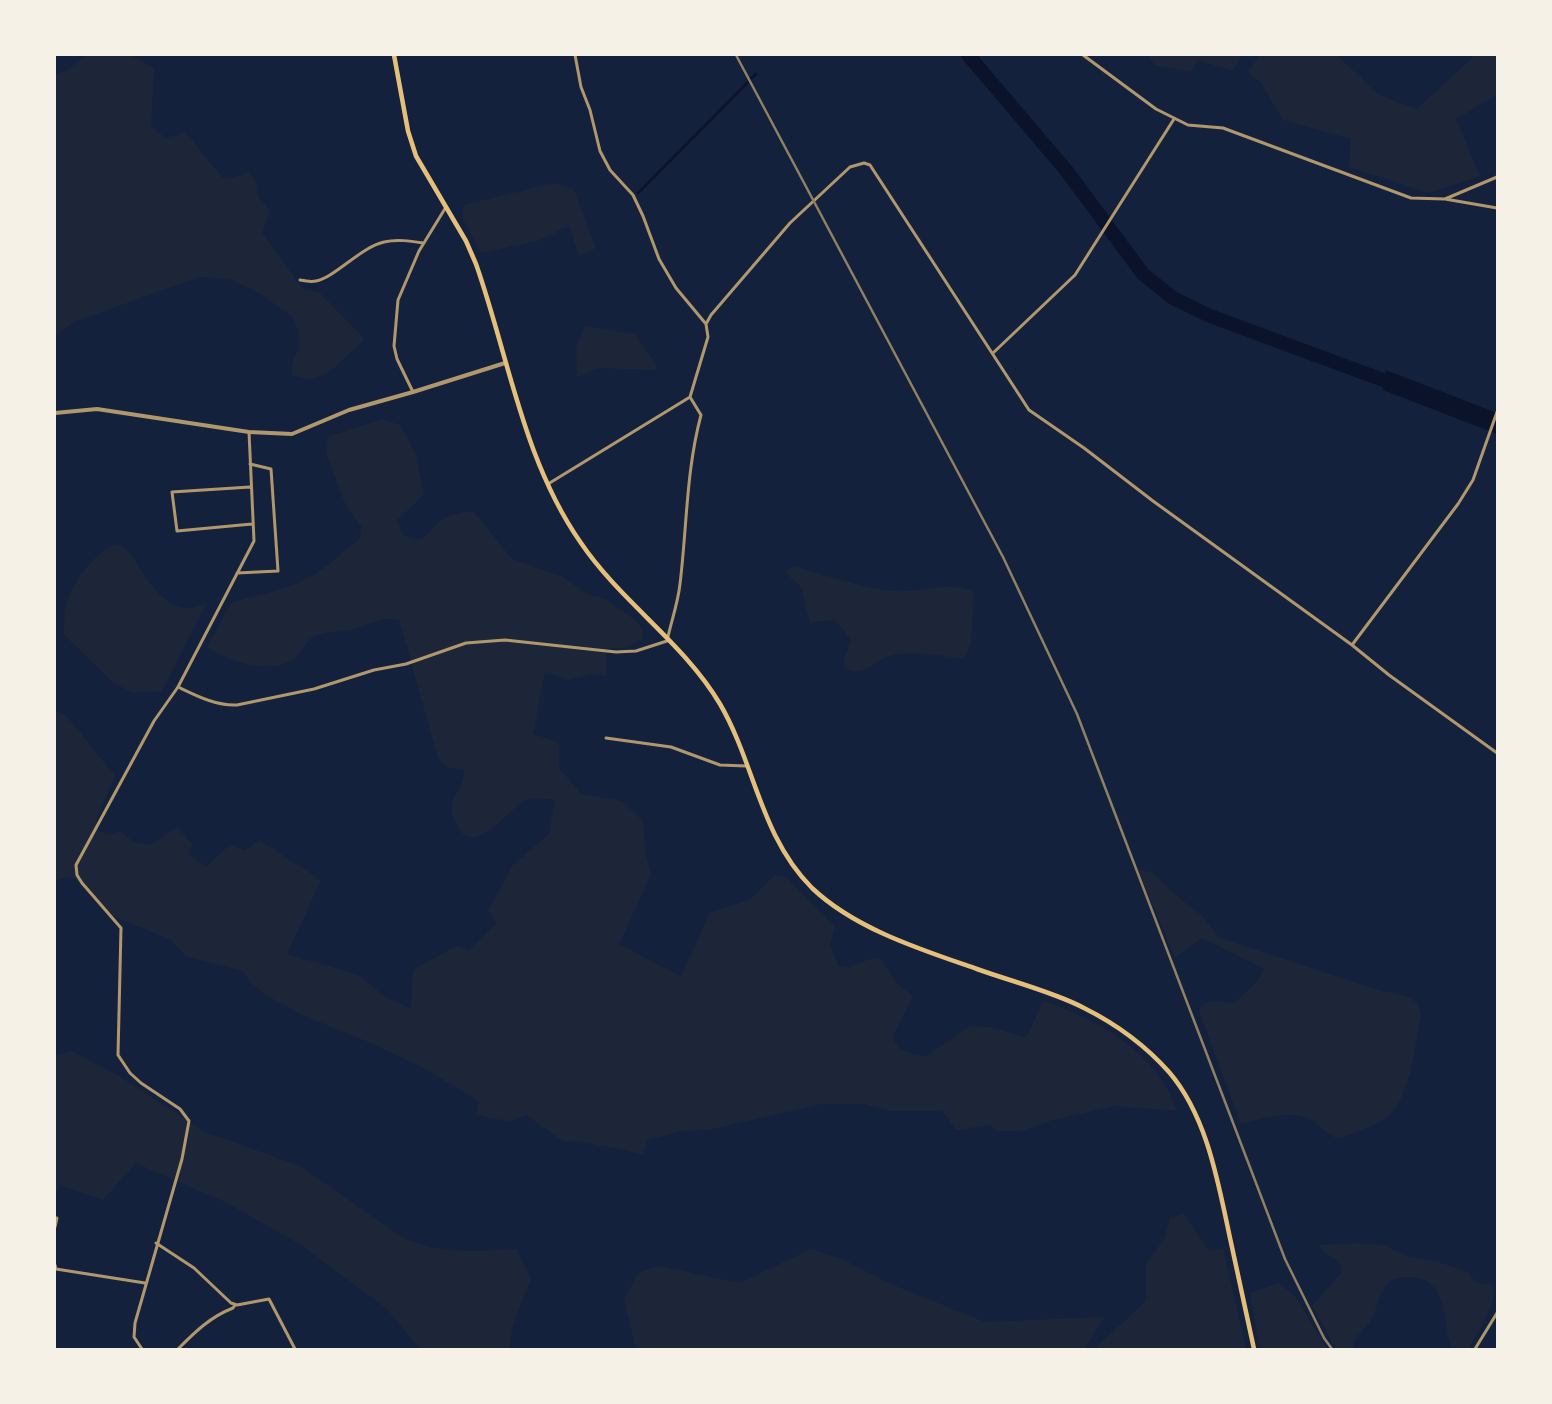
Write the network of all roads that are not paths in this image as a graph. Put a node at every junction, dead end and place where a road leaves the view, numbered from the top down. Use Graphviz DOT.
graph roads {
  1 [pos="394,55"];
  2 [pos="575,55"];
  3 [pos="1083,55"];
  4 [pos="1174,119"];
  5 [pos="1497,177"];
  6 [pos="1445,199"];
  7 [pos="446,207"];
  8 [pos="1497,208"];
  9 [pos="423,243"];
  10 [pos="300,280"];
  11 [pos="706,324"];
  12 [pos="993,353"];
  13 [pos="505,363"];
  14 [pos="413,392"];
  15 [pos="690,397"];
  16 [pos="1497,412"];
  17 [pos="55,413"];
  18 [pos="249,432"];
  19 [pos="250,464"];
  20 [pos="548,484"];
  21 [pos="250,487"];
  22 [pos="252,524"];
  23 [pos="237,573"];
  24 [pos="667,640"];
  25 [pos="1352,645"];
  26 [pos="178,687"];
  27 [pos="606,738"];
  28 [pos="1497,753"];
  29 [pos="746,766"];
  30 [pos="55,1218"];
  31 [pos="55,1227"];
  32 [pos="156,1243"];
  33 [pos="55,1265"];
  34 [pos="145,1283"];
  35 [pos="235,1304"];
  36 [pos="1497,1313"];
  37 [pos="142,1349"];
  38 [pos="178,1349"];
  39 [pos="295,1349"];
  40 [pos="1254,1349"];
  41 [pos="1475,1349"];
  1 -- 7 [label="main road"];
  2 -- 11 [label="street"];
  3 -- 4 [label="street"];
  4 -- 6 [label="street"];
  4 -- 12 [label="street"];
  5 -- 6 [label="street"];
  6 -- 8 [label="street"];
  7 -- 9 [label="street"];
  7 -- 13 [label="main road"];
  9 -- 10 [label="street"];
  9 -- 14 [label="street"];
  11 -- 12 [label="street"];
  11 -- 15 [label="street"];
  12 -- 25 [label="street"];
  13 -- 14 [label="street"];
  13 -- 20 [label="main road"];
  14 -- 18 [label="street"];
  15 -- 20 [label="street"];
  15 -- 24 [label="street"];
  16 -- 25 [label="street"];
  17 -- 18 [label="street"];
  18 -- 19 [label="street"];
  19 -- 21 [label="street"];
  19 -- 23 [label="street"];
  20 -- 24 [label="main road"];
  21 -- 22 [label="street"];
  21 -- 22 [label="street"];
  22 -- 23 [label="street"];
  23 -- 26 [label="street"];
  24 -- 26 [label="street"];
  24 -- 29 [label="main road"];
  25 -- 28 [label="street"];
  26 -- 32 [label="street"];
  27 -- 29 [label="street"];
  29 -- 40 [label="main road"];
  30 -- 31 [label="street"];
  32 -- 34 [label="street"];
  32 -- 35 [label="street"];
  33 -- 34 [label="street"];
  34 -- 37 [label="street"];
  35 -- 38 [label="street"];
  35 -- 39 [label="street"];
  36 -- 41 [label="street"];
}
